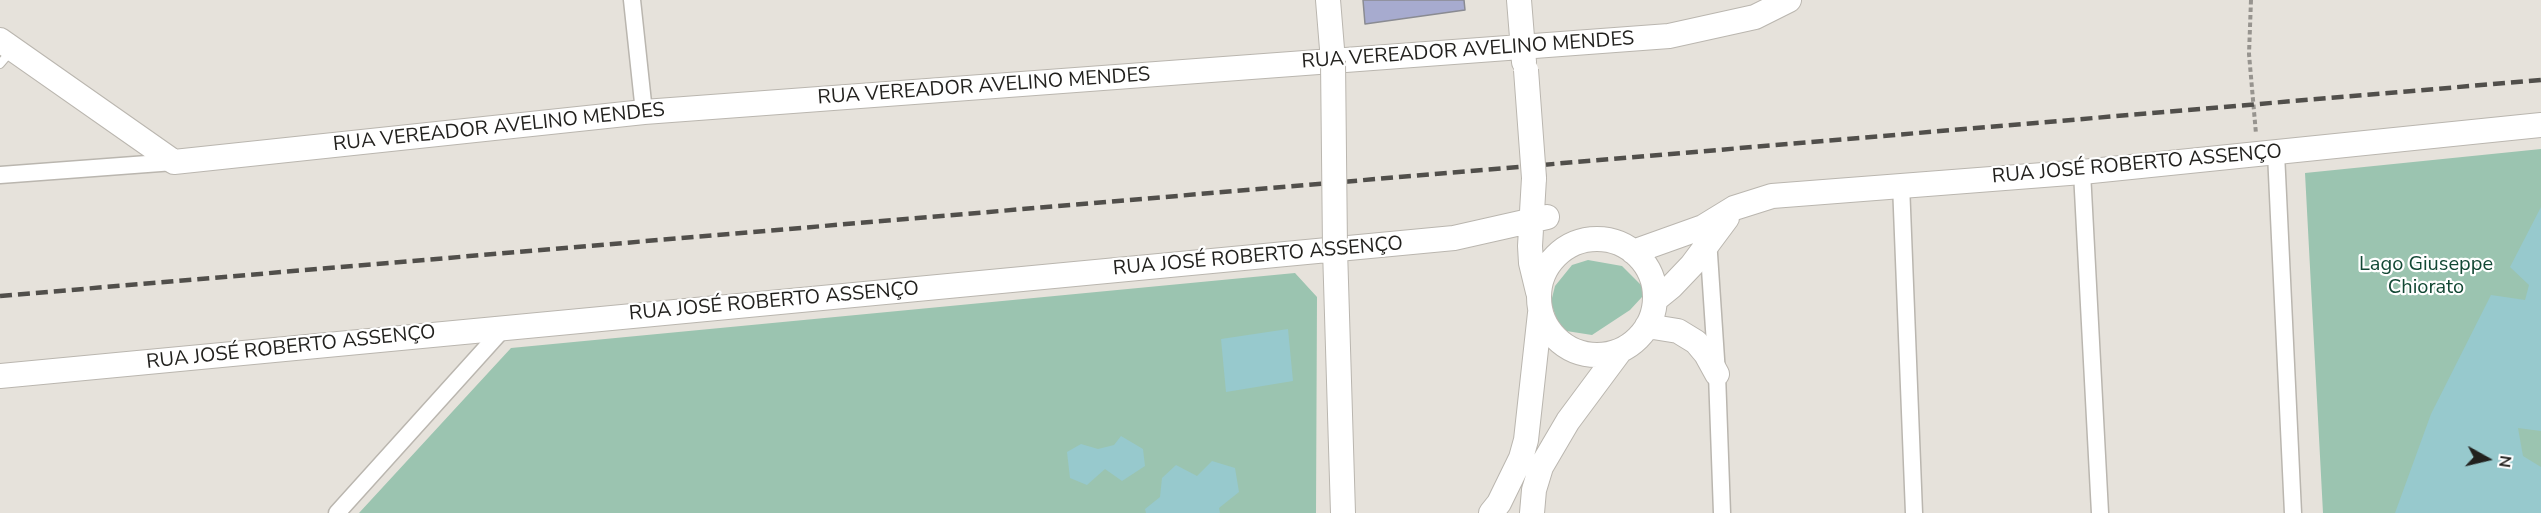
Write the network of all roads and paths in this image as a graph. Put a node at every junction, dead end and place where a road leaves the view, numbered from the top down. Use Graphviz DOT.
graph roads {
  1 [pos="632,0"];
  2 [pos="1328,0"];
  3 [pos="1519,0"];
  4 [pos="1789,0"];
  5 [pos="2251,0"];
  6 [pos="1753,9"];
  7 [pos="1522,46"];
  8 [pos="4,51"];
  9 [pos="1333,61"];
  10 [pos="644,112"];
  11 [pos="2541,125"];
  12 [pos="2267,154"];
  13 [pos="174,162"];
  14 [pos="2082,172"];
  15 [pos="0,175"];
  16 [pos="1900,184"];
  17 [pos="1539,219"];
  18 [pos="1706,235"];
  19 [pos="1572,244"];
  20 [pos="1335,249"];
  21 [pos="1633,252"];
  22 [pos="1654,300"];
  23 [pos="1539,304"];
  24 [pos="1647,326"];
  25 [pos="504,328"];
  26 [pos="1620,351"];
  27 [pos="1717,374"];
  28 [pos="0,376"];
  29 [pos="337,513"];
  30 [pos="1343,513"];
  31 [pos="1491,513"];
  32 [pos="1532,513"];
  33 [pos="1722,513"];
  34 [pos="1914,513"];
  35 [pos="2100,513"];
  36 [pos="2293,513"];
  1 -- 10 [label="street"];
  2 -- 9 [label="main road"];
  3 -- 7 [label="main road"];
  4 -- 6 [label="main road, RUA VEREADOR AVELINO MENDES"];
  5 -- 12 [label="path"];
  6 -- 7 [label="main road, RUA VEREADOR AVELINO MENDES"];
  7 -- 9 [label="main road, RUA VEREADOR AVELINO MENDES"];
  7 -- 17 [label="main road, bridge"];
  8 -- 13 [label="main road"];
  9 -- 10 [label="main road, RUA VEREADOR AVELINO MENDES"];
  9 -- 20 [label="main road, bridge"];
  10 -- 13 [label="main road, RUA VEREADOR AVELINO MENDES"];
  11 -- 12 [label="main road, RUA JOSÉ ROBERTO ASSENÇO"];
  12 -- 14 [label="main road, RUA JOSÉ ROBERTO ASSENÇO"];
  12 -- 36 [label="street"];
  13 -- 15 [label="street"];
  14 -- 16 [label="main road, RUA JOSÉ ROBERTO ASSENÇO"];
  14 -- 35 [label="street"];
  16 -- 18 [label="main road, RUA JOSÉ ROBERTO ASSENÇO"];
  16 -- 34 [label="street"];
  17 -- 19 [label="main road"];
  17 -- 20 [label="main road, RUA JOSÉ ROBERTO ASSENÇO"];
  17 -- 23 [label="main road"];
  18 -- 21 [label="main road"];
  18 -- 22 [label="main road, RUA JOSÉ ROBERTO ASSENÇO"];
  18 -- 27 [label="street"];
  19 -- 21 [label="main road"];
  19 -- 23 [label="main road"];
  20 -- 25 [label="main road, RUA JOSÉ ROBERTO ASSENÇO"];
  20 -- 30 [label="main road"];
  21 -- 22 [label="main road"];
  22 -- 24 [label="main road"];
  23 -- 26 [label="main road"];
  23 -- 31 [label="main road"];
  24 -- 26 [label="main road"];
  24 -- 27 [label="main road"];
  25 -- 28 [label="main road, RUA JOSÉ ROBERTO ASSENÇO"];
  25 -- 29 [label="street"];
  26 -- 32 [label="main road"];
  27 -- 33 [label="street"];
}
